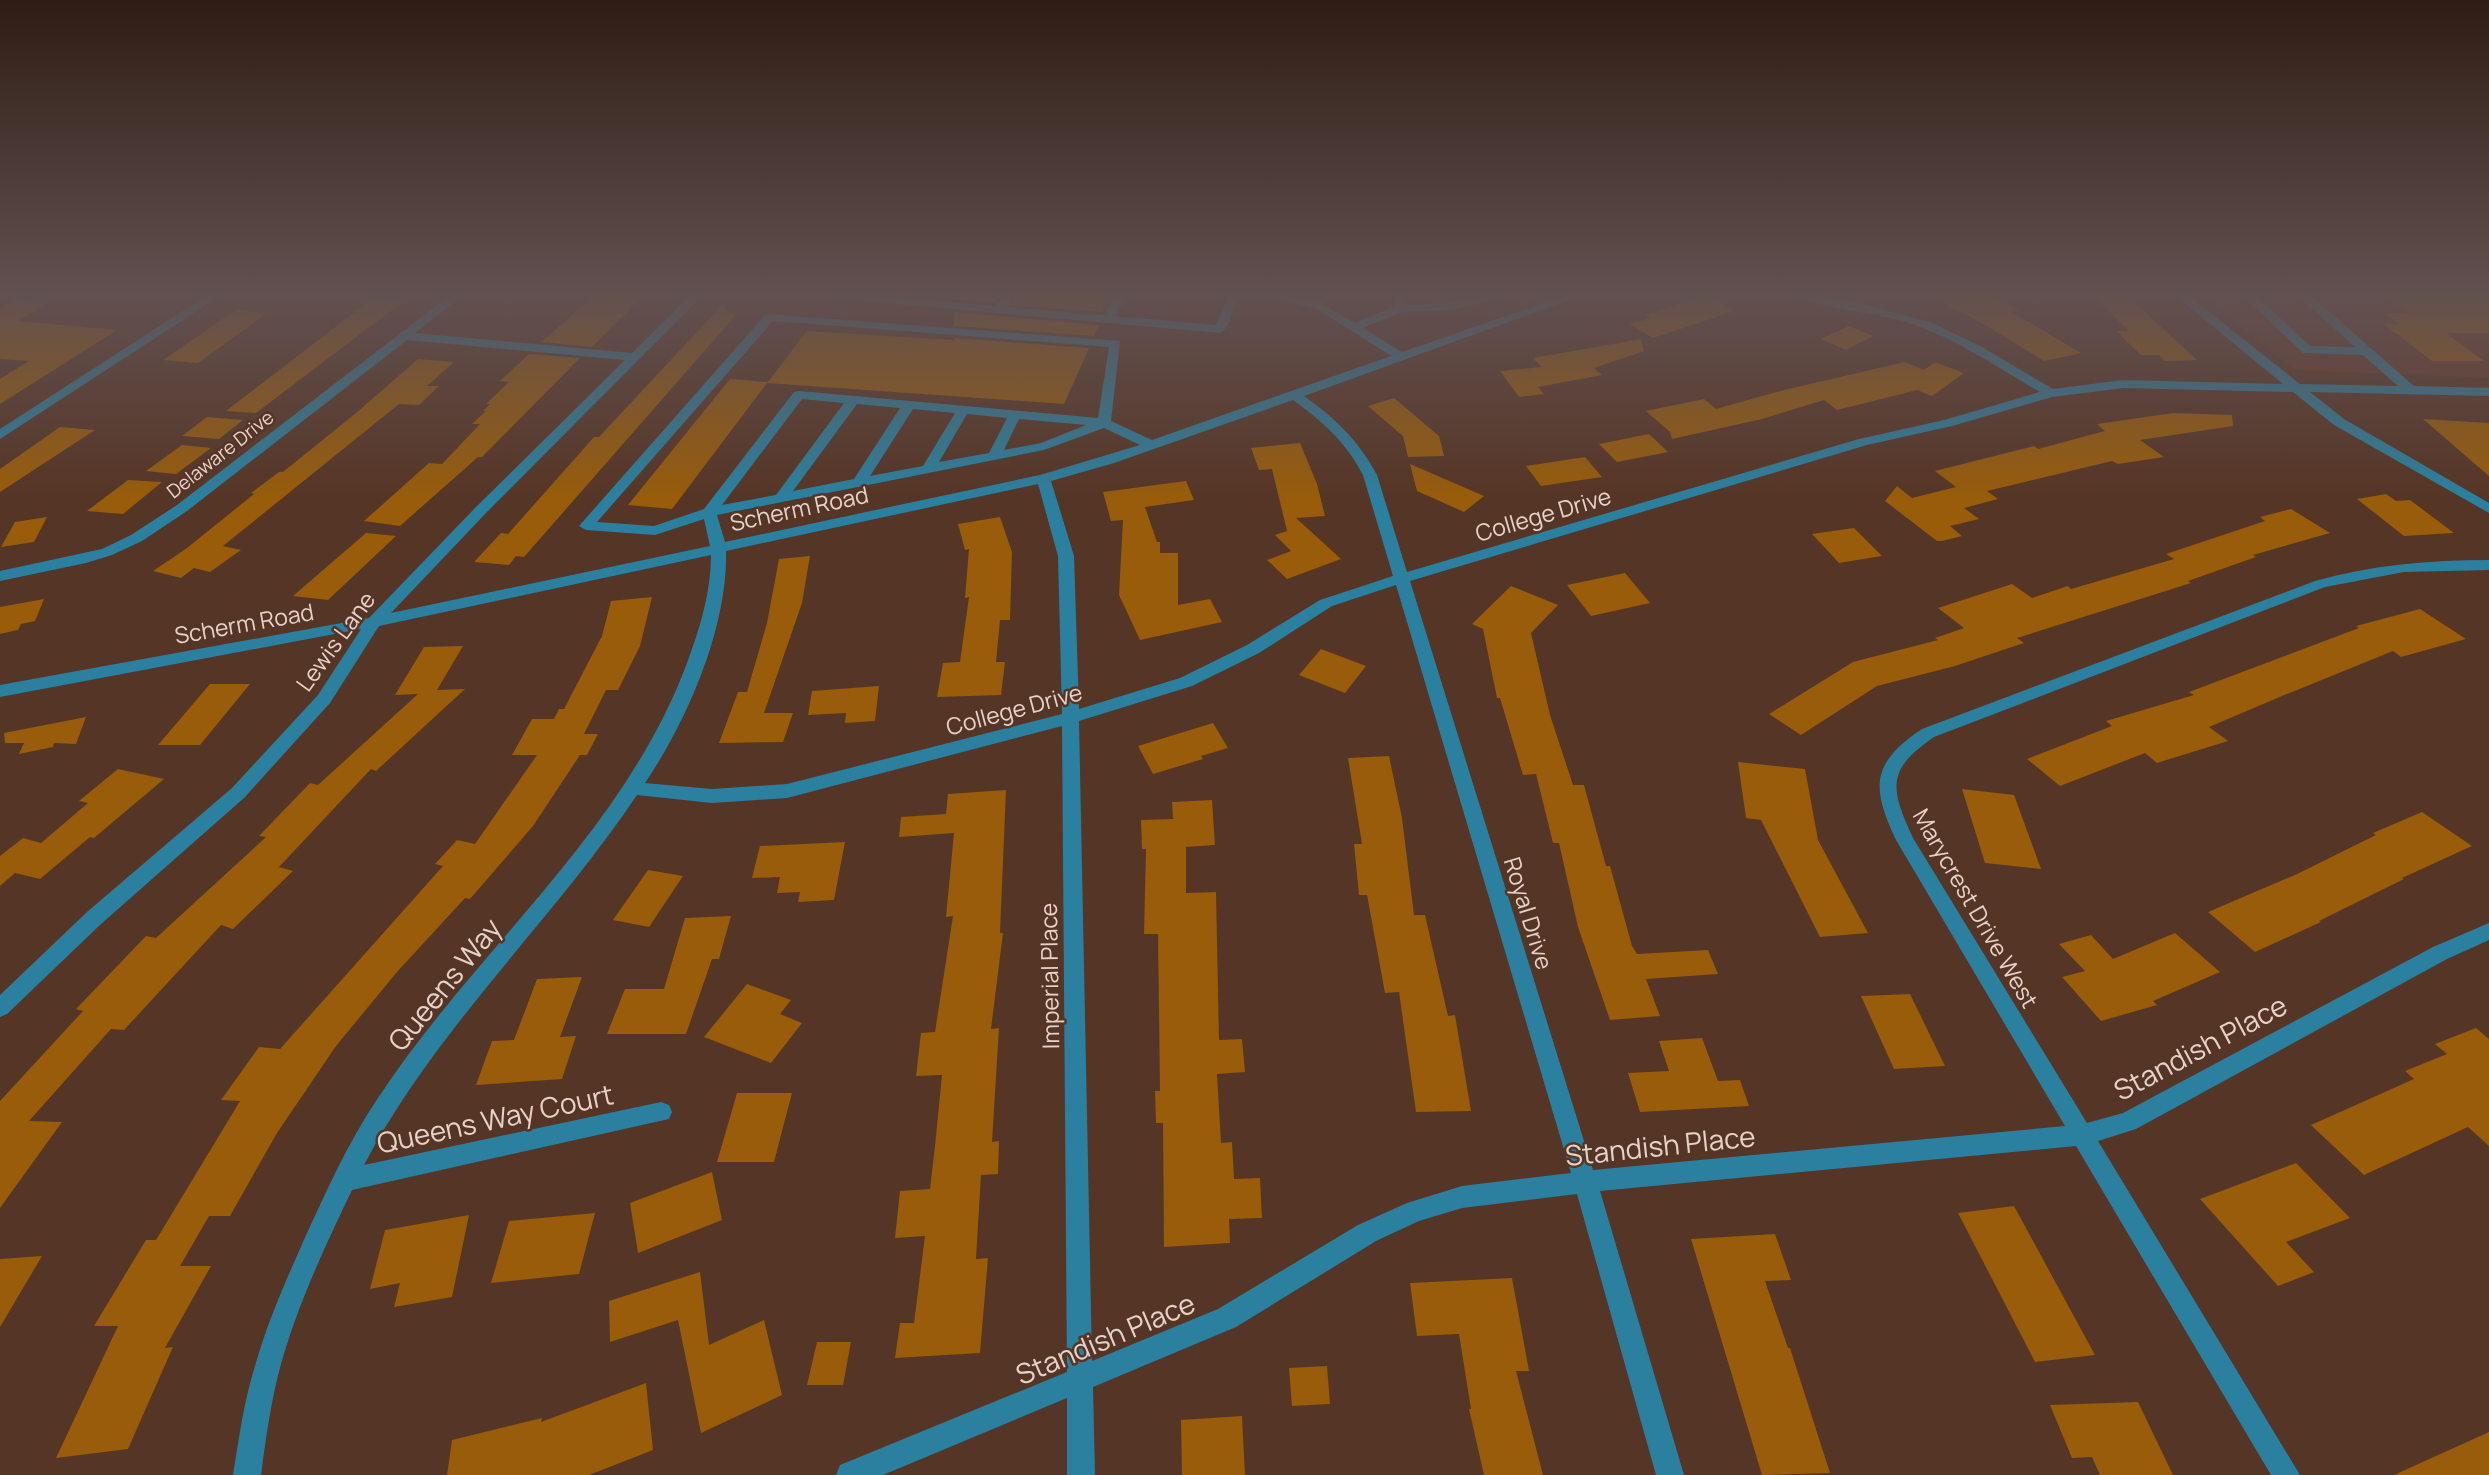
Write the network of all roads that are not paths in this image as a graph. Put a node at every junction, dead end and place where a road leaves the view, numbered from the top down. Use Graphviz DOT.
graph roads {
  1 [pos="114,361"];
  2 [pos="372,361"];
  3 [pos="631,361"];
  4 [pos="732,361"];
  5 [pos="1113,361"];
  6 [pos="1390,361"];
  7 [pos="1995,361"];
  8 [pos="2261,361"];
  9 [pos="2378,361"];
  10 [pos="2293,387"];
  11 [pos="2410,390"];
  12 [pos="2489,392"];
  13 [pos="2051,393"];
  14 [pos="1295,395"];
  15 [pos="853,400"];
  16 [pos="909,405"];
  17 [pos="963,410"];
  18 [pos="1015,415"];
  19 [pos="1104,423"];
  20 [pos="0,435"];
  21 [pos="1152,445"];
  22 [pos="994,456"];
  23 [pos="929,468"];
  24 [pos="1042,479"];
  25 [pos="860,481"];
  26 [pos="782,496"];
  27 [pos="2489,509"];
  28 [pos="709,512"];
  29 [pos="718,549"];
  30 [pos="2489,565"];
  31 [pos="0,576"];
  32 [pos="1402,579"];
  33 [pos="374,622"];
  34 [pos="0,691"];
  35 [pos="1069,718"];
  36 [pos="635,788"];
  37 [pos="2489,931"];
  38 [pos="0,1008"];
  39 [pos="661,1112"];
  40 [pos="2082,1135"];
  41 [pos="342,1181"];
  42 [pos="1585,1182"];
  43 [pos="1080,1381"];
  44 [pos="247,1475"];
  45 [pos="850,1475"];
  46 [pos="1081,1475"];
  47 [pos="1670,1475"];
  48 [pos="2286,1475"];
  1 -- 20 [label="street"];
  2 -- 31 [label="street, Delaware Drive"];
  3 -- 33 [label="street, Lewis Lane"];
  4 -- 28 [label="street"];
  5 -- 19 [label="street"];
  6 -- 14 [label="street, Scherm Road"];
  7 -- 13 [label="street"];
  8 -- 10 [label="street"];
  9 -- 11 [label="street"];
  10 -- 11 [label="street, College Drive"];
  10 -- 13 [label="street, College Drive"];
  10 -- 27 [label="street"];
  11 -- 12 [label="street, College Drive"];
  13 -- 32 [label="street, College Drive"];
  14 -- 21 [label="street, Scherm Road"];
  14 -- 32 [label="street, Royal Drive"];
  15 -- 16 [label="street"];
  15 -- 26 [label="street"];
  15 -- 28 [label="street"];
  16 -- 17 [label="street"];
  16 -- 25 [label="street"];
  17 -- 18 [label="street"];
  17 -- 23 [label="street"];
  18 -- 19 [label="street"];
  18 -- 22 [label="street"];
  19 -- 21 [label="street"];
  19 -- 22 [label="street"];
  21 -- 24 [label="street, Scherm Road"];
  22 -- 23 [label="street"];
  23 -- 25 [label="street"];
  24 -- 29 [label="street, Scherm Road"];
  24 -- 35 [label="street, Imperial Place"];
  25 -- 26 [label="street"];
  26 -- 28 [label="street"];
  28 -- 29 [label="street, Queens Way"];
  29 -- 33 [label="street, Scherm Road"];
  29 -- 36 [label="street, Queens Way"];
  30 -- 40 [label="street, Marycrest Drive West"];
  32 -- 35 [label="street, College Drive"];
  32 -- 42 [label="street, Royal Drive"];
  33 -- 34 [label="street, Scherm Road"];
  33 -- 38 [label="street, Lewis Lane"];
  35 -- 36 [label="street, College Drive"];
  35 -- 43 [label="street, Imperial Place"];
  36 -- 41 [label="street, Queens Way"];
  37 -- 40 [label="street, Standish Place"];
  39 -- 41 [label="street, Queens Way Court"];
  40 -- 42 [label="street, Standish Place"];
  40 -- 48 [label="street, Marycrest Drive West"];
  41 -- 44 [label="street, Queens Way"];
  42 -- 43 [label="street, Standish Place"];
  42 -- 47 [label="street, Royal Drive"];
  43 -- 45 [label="street, Standish Place"];
  43 -- 46 [label="street, Imperial Place"];
}
